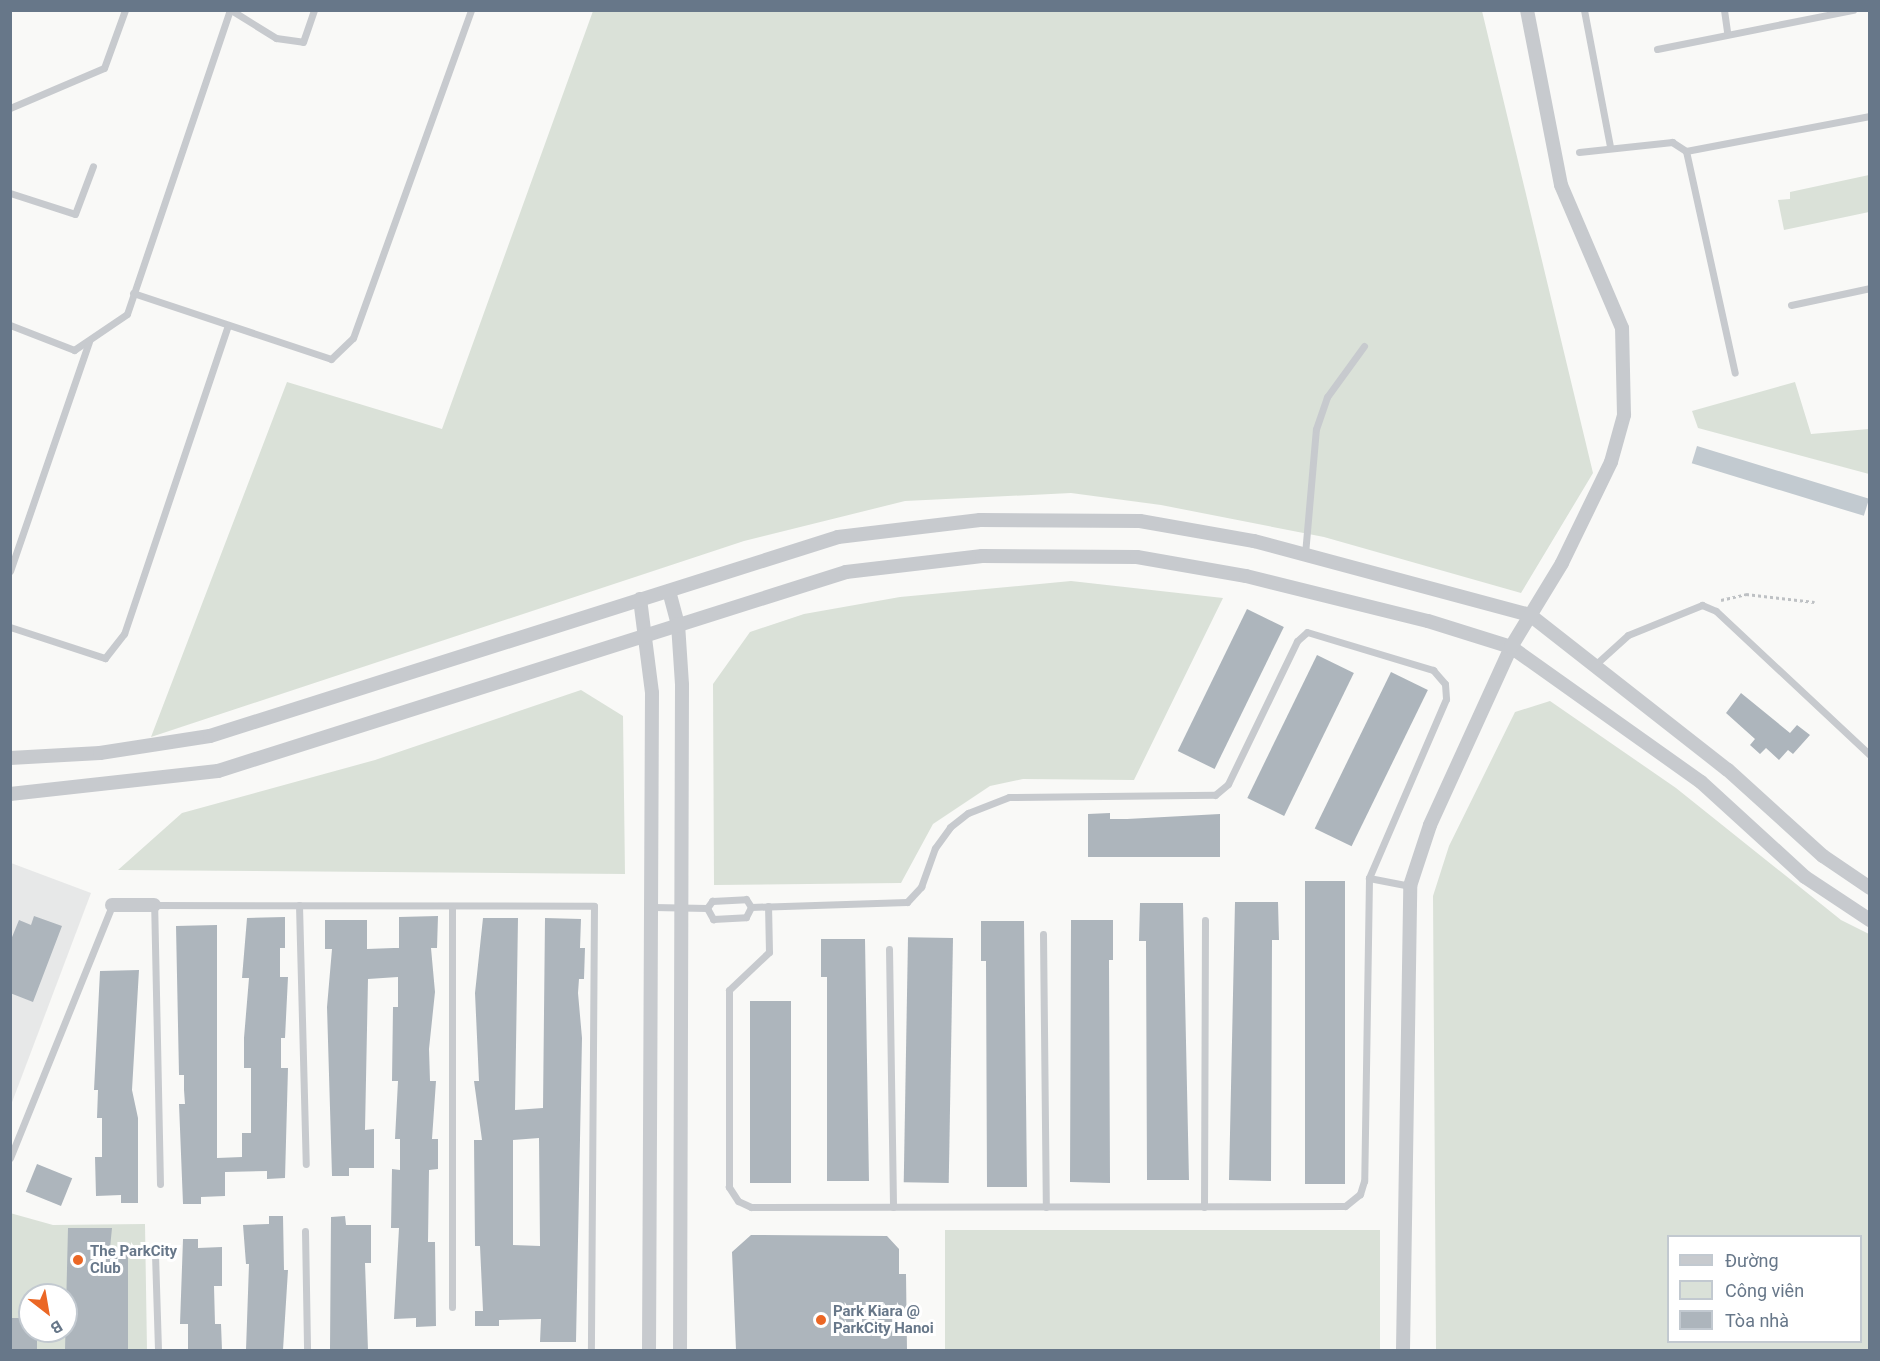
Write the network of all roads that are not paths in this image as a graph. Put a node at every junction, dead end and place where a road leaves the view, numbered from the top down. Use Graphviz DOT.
graph roads {
  1 [pos="125,10"];
  2 [pos="230,10"];
  3 [pos="314,10"];
  4 [pos="471,10"];
  5 [pos="1527,10"];
  6 [pos="1584,10"];
  7 [pos="1724,10"];
  8 [pos="1853,10"];
  9 [pos="1727,32"];
  10 [pos="1657,49"];
  11 [pos="10,108"];
  12 [pos="1869,117"];
  13 [pos="1610,146"];
  14 [pos="1686,151"];
  15 [pos="1579,152"];
  16 [pos="93,166"];
  17 [pos="10,193"];
  18 [pos="1869,288"];
  19 [pos="133,293"];
  20 [pos="1791,305"];
  21 [pos="10,325"];
  22 [pos="228,325"];
  23 [pos="89,340"];
  24 [pos="1364,346"];
  25 [pos="1735,373"];
  26 [pos="10,545"];
  27 [pos="18,548"];
  28 [pos="1305,554"];
  29 [pos="10,571"];
  30 [pos="669,591"];
  31 [pos="640,599"];
  32 [pos="1530,615"];
  33 [pos="678,624"];
  34 [pos="10,627"];
  35 [pos="648,634"];
  36 [pos="1511,647"];
  37 [pos="1596,664"];
  38 [pos="1869,755"];
  39 [pos="10,758"];
  40 [pos="10,794"];
  41 [pos="1369,879"];
  42 [pos="1410,886"];
  43 [pos="1869,888"];
  44 [pos="112,905"];
  45 [pos="154,905"];
  46 [pos="299,905"];
  47 [pos="452,906"];
  48 [pos="768,906"];
  49 [pos="653,907"];
  50 [pos="683,907"];
  51 [pos="751,907"];
  52 [pos="706,908"];
  53 [pos="1205,920"];
  54 [pos="1869,920"];
  55 [pos="1043,934"];
  56 [pos="889,949"];
  57 [pos="10,1158"];
  58 [pos="306,1164"];
  59 [pos="160,1184"];
  60 [pos="893,1207"];
  61 [pos="1047,1207"];
  62 [pos="1204,1207"];
  63 [pos="305,1231"];
  64 [pos="155,1254"];
  65 [pos="452,1307"];
  66 [pos="158,1350"];
  67 [pos="307,1350"];
  68 [pos="591,1350"];
  69 [pos="649,1350"];
  70 [pos="680,1350"];
  71 [pos="1403,1350"];
  1 -- 11 [label="lane"];
  2 -- 3 [label="lane"];
  2 -- 19 [label="lane"];
  4 -- 22 [label="lane"];
  5 -- 32 [label="street"];
  6 -- 13 [label="lane"];
  7 -- 9 [label="lane"];
  8 -- 9 [label="lane"];
  9 -- 10 [label="lane"];
  12 -- 14 [label="lane"];
  13 -- 14 [label="lane"];
  13 -- 15 [label="lane"];
  14 -- 25 [label="lane"];
  16 -- 17 [label="lane"];
  18 -- 20 [label="lane"];
  19 -- 22 [label="lane"];
  19 -- 23 [label="lane"];
  21 -- 23 [label="lane"];
  22 -- 34 [label="lane"];
  23 -- 27 [label="lane"];
  24 -- 28 [label="lane"];
  26 -- 27 [label="lane"];
  27 -- 29 [label="lane"];
  28 -- 30 [label="street"];
  28 -- 32 [label="street"];
  30 -- 31 [label="street"];
  30 -- 33 [label="street"];
  31 -- 35 [label="street"];
  31 -- 39 [label="street"];
  32 -- 36 [label="street"];
  32 -- 37 [label="street"];
  33 -- 35 [label="street"];
  33 -- 36 [label="street"];
  33 -- 50 [label="street"];
  35 -- 40 [label="street"];
  35 -- 49 [label="street"];
  36 -- 42 [label="street"];
  36 -- 54 [label="street"];
  37 -- 38 [label="lane"];
  37 -- 43 [label="street"];
  41 -- 42 [label="lane"];
  41 -- 48 [label="lane"];
  41 -- 62 [label="lane"];
  42 -- 71 [label="street"];
  44 -- 45 [label="street"];
  44 -- 57 [label="lane"];
  45 -- 46 [label="lane"];
  45 -- 59 [label="lane"];
  46 -- 47 [label="lane"];
  46 -- 58 [label="lane"];
  47 -- 65 [label="lane"];
  47 -- 68 [label="lane"];
  48 -- 51 [label="lane"];
  48 -- 60 [label="lane"];
  49 -- 50 [label="lane"];
  49 -- 69 [label="street"];
  50 -- 52 [label="lane"];
  50 -- 70 [label="street"];
  51 -- 52 [label="lane"];
  51 -- 52 [label="lane"];
  53 -- 62 [label="lane"];
  55 -- 61 [label="lane"];
  56 -- 60 [label="lane"];
  60 -- 61 [label="lane"];
  61 -- 62 [label="lane"];
  63 -- 67 [label="lane"];
  64 -- 66 [label="lane"];
}
